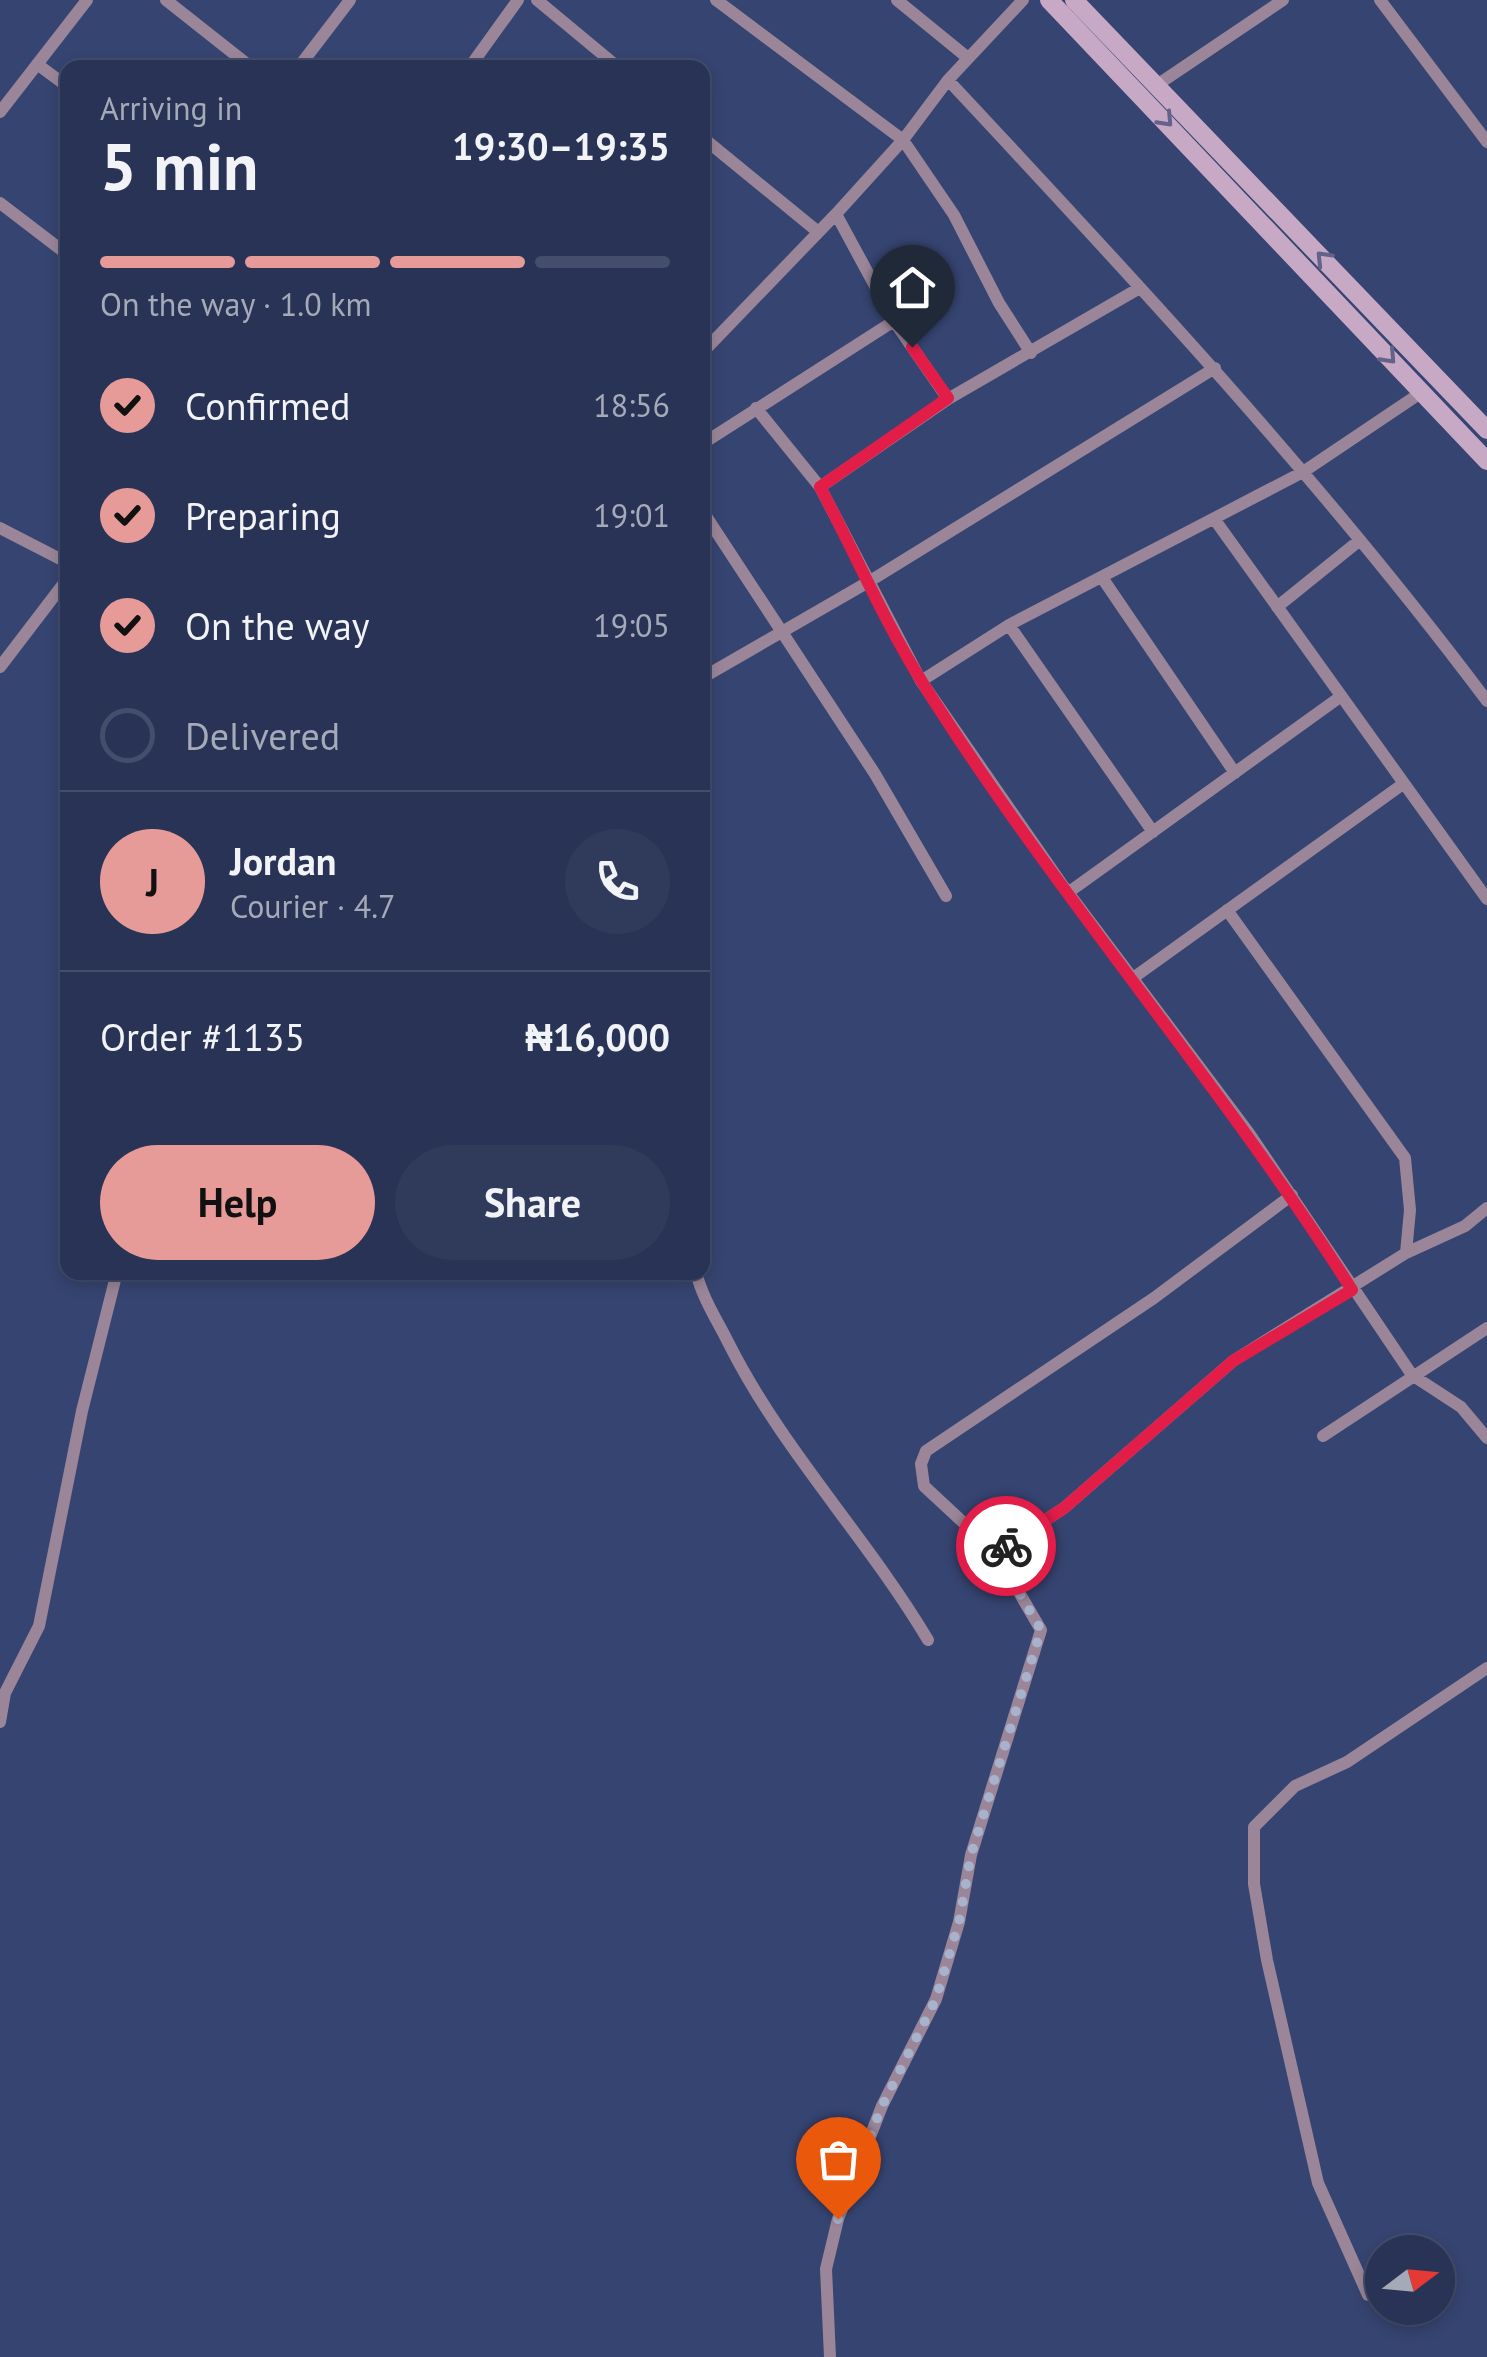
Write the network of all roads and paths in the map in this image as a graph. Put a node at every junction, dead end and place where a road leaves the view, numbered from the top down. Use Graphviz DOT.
graph roads {
  1 [pos="87,0"];
  2 [pos="350,0"];
  3 [pos="518,0"];
  4 [pos="536,0"];
  5 [pos="716,0"];
  6 [pos="898,0"];
  7 [pos="1023,0"];
  8 [pos="1049,0"];
  9 [pos="1074,0"];
  10 [pos="1283,0"];
  11 [pos="1380,0"];
  12 [pos="176,3"];
  13 [pos="968,58"];
  14 [pos="243,60"];
  15 [pos="304,60"];
  16 [pos="475,60"];
  17 [pos="609,60"];
  18 [pos="37,64"];
  19 [pos="1133,74"];
  20 [pos="948,80"];
  21 [pos="60,81"];
  22 [pos="1157,86"];
  23 [pos="0,112"];
  24 [pos="903,140"];
  25 [pos="1487,142"];
  26 [pos="710,144"];
  27 [pos="0,204"];
  28 [pos="836,214"];
  29 [pos="817,231"];
  30 [pos="60,250"];
  31 [pos="1138,288"];
  32 [pos="894,322"];
  33 [pos="710,345"];
  34 [pos="1031,353"];
  35 [pos="1215,368"];
  36 [pos="1422,392"];
  37 [pos="948,398"];
  38 [pos="756,408"];
  39 [pos="1487,430"];
  40 [pos="710,439"];
  41 [pos="1487,461"];
  42 [pos="1303,472"];
  43 [pos="820,487"];
  44 [pos="1216,520"];
  45 [pos="710,521"];
  46 [pos="0,528"];
  47 [pos="1360,540"];
  48 [pos="60,559"];
  49 [pos="1103,579"];
  50 [pos="870,581"];
  51 [pos="60,588"];
  52 [pos="1277,607"];
  53 [pos="1009,626"];
  54 [pos="780,633"];
  55 [pos="0,667"];
  56 [pos="710,673"];
  57 [pos="921,681"];
  58 [pos="1340,697"];
  59 [pos="1487,701"];
  60 [pos="1235,773"];
  61 [pos="1403,784"];
  62 [pos="1153,832"];
  63 [pos="1069,892"];
  64 [pos="946,896"];
  65 [pos="1487,899"];
  66 [pos="1227,910"];
  67 [pos="1132,978"];
  68 [pos="1292,1195"];
  69 [pos="1487,1208"];
  70 [pos="1406,1253"];
  71 [pos="114,1280"];
  72 [pos="700,1280"];
  73 [pos="1352,1290"];
  74 [pos="1487,1328"];
  75 [pos="1412,1374"];
  76 [pos="1323,1436"];
  77 [pos="1487,1438"];
  78 [pos="996,1553"];
  79 [pos="928,1640"];
  80 [pos="1487,1668"];
  81 [pos="0,1722"];
  82 [pos="1365,2288"];
  83 [pos="830,2357"];
  1 -- 18 [label="street"];
  2 -- 15 [label="street"];
  3 -- 16 [label="street"];
  4 -- 17 [label="street"];
  5 -- 24 [label="street"];
  6 -- 13 [label="street"];
  7 -- 13 [label="street"];
  8 -- 19 [label="main road"];
  9 -- 19 [label="main road"];
  10 -- 22 [label="street"];
  11 -- 25 [label="street"];
  12 -- 14 [label="street"];
  13 -- 20 [label="street"];
  18 -- 21 [label="street"];
  18 -- 23 [label="street"];
  19 -- 22 [label="main road"];
  19 -- 36 [label="main road, one-way"];
  20 -- 24 [label="street"];
  20 -- 31 [label="street"];
  39 -- 22 [label="main road, one-way"];
  24 -- 28 [label="street"];
  24 -- 34 [label="street"];
  26 -- 29 [label="street"];
  27 -- 30 [label="street"];
  28 -- 29 [label="street"];
  28 -- 32 [label="street"];
  29 -- 33 [label="street"];
  31 -- 34 [label="street"];
  31 -- 35 [label="street"];
  32 -- 37 [label="street"];
  32 -- 38 [label="street"];
  34 -- 37 [label="street"];
  35 -- 42 [label="street"];
  35 -- 50 [label="street"];
  36 -- 41 [label="main road"];
  36 -- 42 [label="street"];
  37 -- 43 [label="street"];
  38 -- 40 [label="street"];
  38 -- 43 [label="street"];
  42 -- 44 [label="street"];
  42 -- 47 [label="street"];
  43 -- 50 [label="street"];
  44 -- 49 [label="street"];
  44 -- 52 [label="street"];
  45 -- 54 [label="street"];
  46 -- 48 [label="street"];
  47 -- 52 [label="street"];
  47 -- 59 [label="street"];
  49 -- 53 [label="street"];
  49 -- 60 [label="street"];
  50 -- 54 [label="street"];
  50 -- 57 [label="street"];
  51 -- 55 [label="street"];
  52 -- 58 [label="street"];
  53 -- 57 [label="street"];
  53 -- 62 [label="street"];
  54 -- 56 [label="street"];
  54 -- 64 [label="street"];
  57 -- 63 [label="street"];
  58 -- 60 [label="street"];
  58 -- 61 [label="street"];
  60 -- 62 [label="street"];
  61 -- 65 [label="street"];
  61 -- 66 [label="street"];
  62 -- 63 [label="street"];
  63 -- 67 [label="street"];
  66 -- 67 [label="street"];
  66 -- 70 [label="street"];
  67 -- 68 [label="street"];
  68 -- 73 [label="street"];
  68 -- 78 [label="street"];
  69 -- 70 [label="street"];
  70 -- 73 [label="street"];
  71 -- 81 [label="street"];
  72 -- 79 [label="street"];
  73 -- 75 [label="street"];
  73 -- 78 [label="street"];
  74 -- 75 [label="street"];
  75 -- 76 [label="street"];
  75 -- 77 [label="street"];
  78 -- 83 [label="street"];
  80 -- 82 [label="street"];
}
